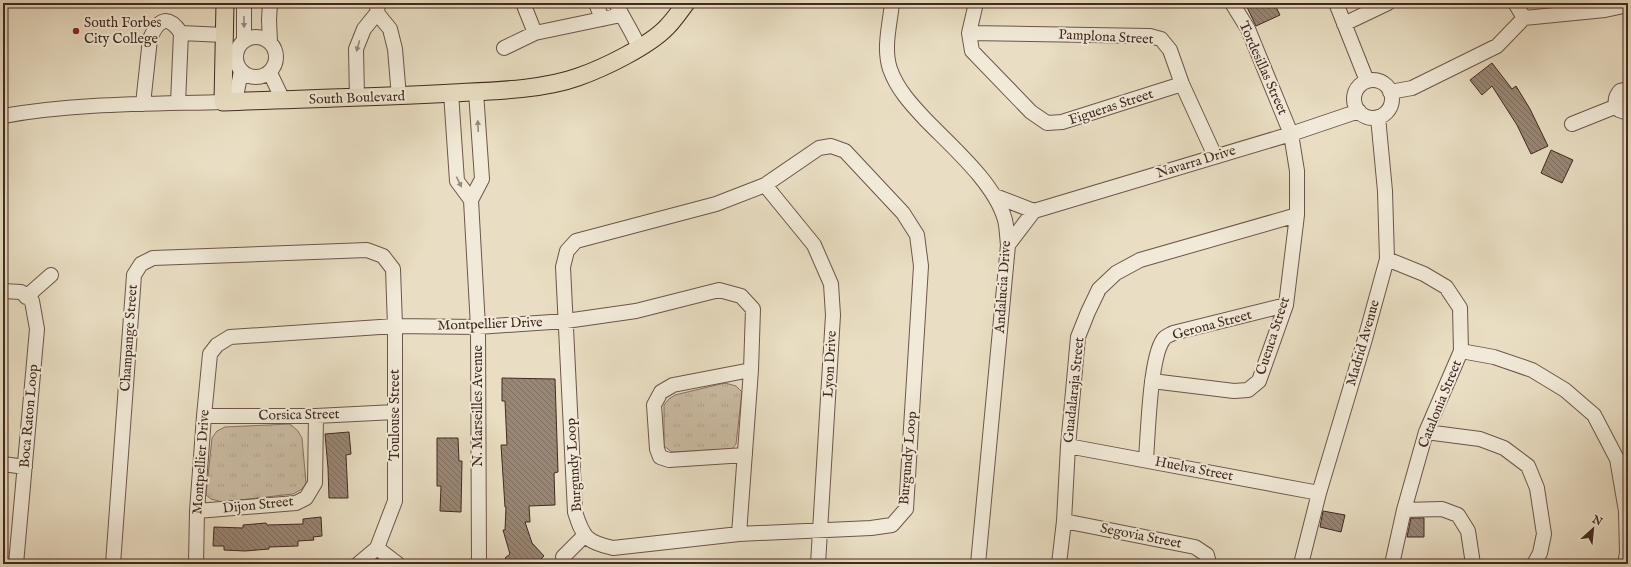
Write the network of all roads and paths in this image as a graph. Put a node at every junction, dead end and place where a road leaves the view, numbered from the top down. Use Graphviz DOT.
graph roads {
  1 [pos="225,3"];
  2 [pos="244,3"];
  3 [pos="270,3"];
  4 [pos="523,3"];
  5 [pos="596,3"];
  6 [pos="686,3"];
  7 [pos="892,3"];
  8 [pos="976,3"];
  9 [pos="1232,3"];
  10 [pos="1336,3"];
  11 [pos="1388,3"];
  12 [pos="1515,3"];
  13 [pos="1628,5"];
  14 [pos="378,8"];
  15 [pos="619,9"];
  16 [pos="1524,18"];
  17 [pos="602,19"];
  18 [pos="1344,24"];
  19 [pos="535,32"];
  20 [pos="181,33"];
  21 [pos="969,33"];
  22 [pos="224,35"];
  23 [pos="244,41"];
  24 [pos="270,42"];
  25 [pos="504,48"];
  26 [pos="639,48"];
  27 [pos="241,71"];
  28 [pos="270,73"];
  29 [pos="1366,81"];
  30 [pos="1182,84"];
  31 [pos="1628,89"];
  32 [pos="476,92"];
  33 [pos="1390,92"];
  34 [pos="451,93"];
  35 [pos="400,97"];
  36 [pos="357,98"];
  37 [pos="283,100"];
  38 [pos="229,102"];
  39 [pos="178,103"];
  40 [pos="143,104"];
  41 [pos="1622,110"];
  42 [pos="1359,111"];
  43 [pos="3,116"];
  44 [pos="1378,117"];
  45 [pos="1572,124"];
  46 [pos="1291,134"];
  47 [pos="1215,156"];
  48 [pos="765,185"];
  49 [pos="995,196"];
  50 [pos="471,200"];
  51 [pos="1034,212"];
  52 [pos="1297,215"];
  53 [pos="1008,244"];
  54 [pos="383,256"];
  55 [pos="1386,259"];
  56 [pos="51,275"];
  57 [pos="3,291"];
  58 [pos="26,297"];
  59 [pos="1286,305"];
  60 [pos="566,321"];
  61 [pos="395,326"];
  62 [pos="478,327"];
  63 [pos="1461,351"];
  64 [pos="751,370"];
  65 [pos="1152,381"];
  66 [pos="395,412"];
  67 [pos="204,416"];
  68 [pos="316,416"];
  69 [pos="1426,432"];
  70 [pos="1068,446"];
  71 [pos="745,455"];
  72 [pos="1146,459"];
  73 [pos="3,464"];
  74 [pos="24,467"];
  75 [pos="1319,493"];
  76 [pos="1404,510"];
  77 [pos="197,511"];
  78 [pos="1064,521"];
  79 [pos="821,531"];
  80 [pos="739,534"];
  81 [pos="584,536"];
  82 [pos="377,548"];
  83 [pos="563,557"];
  84 [pos="16,564"];
  85 [pos="113,564"];
  86 [pos="196,564"];
  87 [pos="358,564"];
  88 [pos="398,564"];
  89 [pos="479,564"];
  90 [pos="818,564"];
  91 [pos="978,564"];
  92 [pos="1059,564"];
  93 [pos="1209,564"];
  94 [pos="1302,564"];
  95 [pos="1392,564"];
  96 [pos="1473,564"];
  97 [pos="1534,564"];
  98 [pos="1625,564"];
  1 -- 22 [label="main road"];
  2 -- 23 [label="street, one-way"];
  3 -- 24 [label="street"];
  4 -- 19 [label="street"];
  5 -- 17 [label="street"];
  6 -- 26 [label="main road, South Boulevard"];
  7 -- 49 [label="street, Andalucia Drive"];
  8 -- 21 [label="street, Figueras Street"];
  9 -- 46 [label="street, Tordesillas Street"];
  10 -- 18 [label="street"];
  11 -- 18 [label="street"];
  12 -- 16 [label="street"];
  13 -- 16 [label="street"];
  14 -- 35 [label="street"];
  14 -- 36 [label="street, one-way"];
  15 -- 17 [label="street"];
  15 -- 26 [label="street"];
  16 -- 33 [label="street"];
  17 -- 19 [label="street"];
  18 -- 29 [label="street"];
  19 -- 25 [label="street"];
  20 -- 22 [label="street"];
  20 -- 39 [label="street"];
  20 -- 40 [label="street"];
  21 -- 30 [label="street, Pamplona Street"];
  21 -- 30 [label="street, Figueras Street"];
  22 -- 38 [label="main road"];
  23 -- 24 [label="street"];
  23 -- 27 [label="street"];
  24 -- 28 [label="street"];
  26 -- 32 [label="main road, South Boulevard"];
  27 -- 28 [label="street"];
  27 -- 38 [label="street"];
  28 -- 37 [label="street"];
  29 -- 33 [label="street"];
  29 -- 42 [label="street"];
  30 -- 47 [label="street, Pamplona Street"];
  31 -- 41 [label="street"];
  32 -- 34 [label="main road, South Boulevard"];
  50 -- 32 [label="street, one-way"];
  33 -- 44 [label="street"];
  34 -- 35 [label="main road, South Boulevard"];
  34 -- 50 [label="street, one-way"];
  35 -- 36 [label="main road, South Boulevard"];
  36 -- 37 [label="main road, South Boulevard"];
  37 -- 38 [label="main road, South Boulevard"];
  38 -- 39 [label="street, South Boulevard"];
  39 -- 40 [label="street, South Boulevard"];
  40 -- 43 [label="street, South Boulevard"];
  41 -- 45 [label="street"];
  42 -- 44 [label="street"];
  42 -- 46 [label="street, Navarra Drive"];
  44 -- 55 [label="street, Madrid Avenue"];
  46 -- 47 [label="street, Navarra Drive"];
  46 -- 52 [label="street, Cuenca Street"];
  47 -- 51 [label="street, Navarra Drive"];
  48 -- 60 [label="street, Burgundy Loop"];
  48 -- 79 [label="street, Lyon Drive"];
  48 -- 79 [label="street, Burgundy Loop"];
  49 -- 51 [label="street"];
  49 -- 53 [label="street, Andalucia Drive"];
  50 -- 62 [label="street, N. Marseilles Avenue"];
  51 -- 53 [label="street"];
  52 -- 59 [label="street, Cuenca Street"];
  52 -- 70 [label="street, Guadalaraja Street"];
  53 -- 91 [label="street, Andalucia Drive"];
  54 -- 61 [label="street, Toulouse Street"];
  54 -- 85 [label="street, Champange Street"];
  55 -- 63 [label="street, Catalonia Street"];
  55 -- 75 [label="street, Madrid Avenue"];
  56 -- 58 [label="street"];
  57 -- 58 [label="street"];
  58 -- 74 [label="street, Boca Raton Loop"];
  59 -- 65 [label="street, Gerona Street"];
  59 -- 65 [label="street, Cuenca Street"];
  60 -- 62 [label="street, Montpellier Drive"];
  60 -- 64 [label="street, Montpellier Drive"];
  60 -- 81 [label="street, Burgundy Loop"];
  61 -- 62 [label="street, Montpellier Drive"];
  61 -- 66 [label="street, Toulouse Street"];
  61 -- 67 [label="street, Montpellier Drive"];
  62 -- 89 [label="street, N. Marseilles Avenue"];
  63 -- 69 [label="street, Catalonia Street"];
  63 -- 98 [label="street"];
  64 -- 71 [label="street, Montpellier Drive"];
  64 -- 71 [label="street"];
  65 -- 72 [label="street, Gerona Street"];
  66 -- 68 [label="street, Corsica Street"];
  66 -- 82 [label="street, Toulouse Street"];
  67 -- 68 [label="street, Corsica Street"];
  67 -- 77 [label="street, Montpellier Drive"];
  68 -- 77 [label="street, Dijon Street"];
  69 -- 76 [label="street, Catalonia Street"];
  69 -- 97 [label="street"];
  70 -- 72 [label="street, Huelva Street"];
  70 -- 78 [label="street, Guadalaraja Street"];
  71 -- 80 [label="street, Montpellier Drive"];
  72 -- 75 [label="street, Huelva Street"];
  73 -- 74 [label="street"];
  74 -- 84 [label="street, Boca Raton Loop"];
  75 -- 94 [label="street, Madrid Avenue"];
  76 -- 95 [label="street, Catalonia Street"];
  76 -- 96 [label="street"];
  77 -- 86 [label="street, Montpellier Drive"];
  78 -- 92 [label="street, Guadalaraja Street"];
  78 -- 93 [label="street, Segovia Street"];
  79 -- 80 [label="street, Burgundy Loop"];
  79 -- 90 [label="street, Lyon Drive"];
  80 -- 81 [label="street, Burgundy Loop"];
  81 -- 83 [label="street"];
  82 -- 87 [label="street, Toulouse Street"];
  82 -- 88 [label="street"];
}
